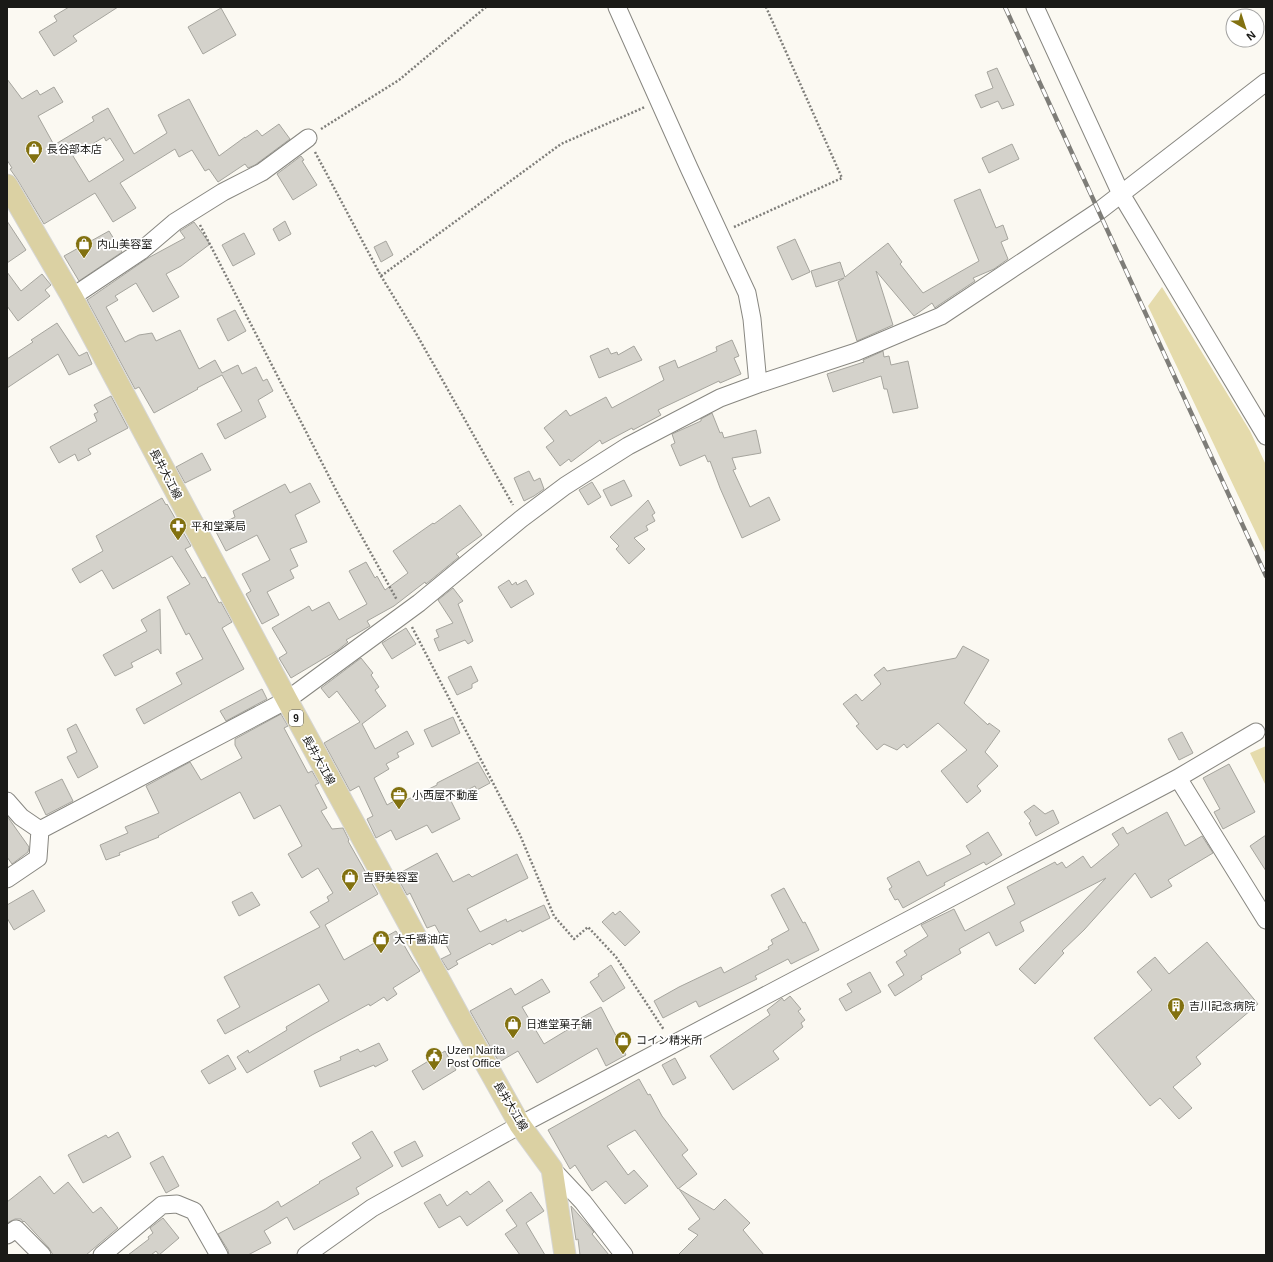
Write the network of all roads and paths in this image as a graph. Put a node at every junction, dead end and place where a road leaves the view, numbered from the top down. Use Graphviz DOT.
graph roads {
  1 [pos="486,7"];
  2 [pos="617,7"];
  3 [pos="766,7"];
  4 [pos="1035,7"];
  5 [pos="1266,82"];
  6 [pos="658,101"];
  7 [pos="308,138"];
  8 [pos="7,185"];
  9 [pos="1121,194"];
  10 [pos="193,211"];
  11 [pos="719,234"];
  12 [pos="381,276"];
  13 [pos="72,297"];
  14 [pos="758,384"];
  15 [pos="1266,436"];
  16 [pos="521,519"];
  17 [pos="405,613"];
  18 [pos="287,700"];
  19 [pos="1256,732"];
  20 [pos="1178,778"];
  21 [pos="7,801"];
  22 [pos="40,830"];
  23 [pos="7,878"];
  24 [pos="1266,920"];
  25 [pos="673,1044"];
  26 [pos="520,1125"];
  27 [pos="552,1169"];
  28 [pos="7,1234"];
  29 [pos="42,1255"];
  30 [pos="102,1255"];
  31 [pos="219,1255"];
  32 [pos="306,1255"];
  33 [pos="565,1255"];
  34 [pos="624,1255"];
  1 -- 7 [label="path"];
  2 -- 6 [label="street"];
  3 -- 11 [label="path"];
  4 -- 9 [label="street"];
  5 -- 9 [label="street"];
  6 -- 11 [label="street"];
  6 -- 12 [label="path"];
  7 -- 10 [label="street"];
  7 -- 12 [label="path"];
  8 -- 13 [label="main road, 長井大江線 / 9"];
  9 -- 14 [label="street"];
  9 -- 15 [label="street"];
  10 -- 13 [label="street"];
  10 -- 17 [label="path"];
  11 -- 14 [label="street"];
  12 -- 16 [label="path"];
  13 -- 18 [label="main road, 長井大江線 / 9"];
  14 -- 16 [label="street"];
  16 -- 17 [label="street"];
  17 -- 18 [label="street"];
  17 -- 25 [label="path"];
  18 -- 22 [label="street"];
  18 -- 26 [label="main road, 長井大江線 / 9"];
  19 -- 20 [label="street"];
  20 -- 24 [label="street"];
  20 -- 25 [label="street"];
  21 -- 22 [label="street"];
  22 -- 23 [label="street"];
  25 -- 26 [label="street"];
  26 -- 27 [label="main road, 長井大江線 / 9"];
  26 -- 32 [label="street"];
  27 -- 33 [label="main road, 長井大江線 / 9"];
  27 -- 34 [label="street"];
  28 -- 29 [label="street"];
  30 -- 31 [label="street"];
}
